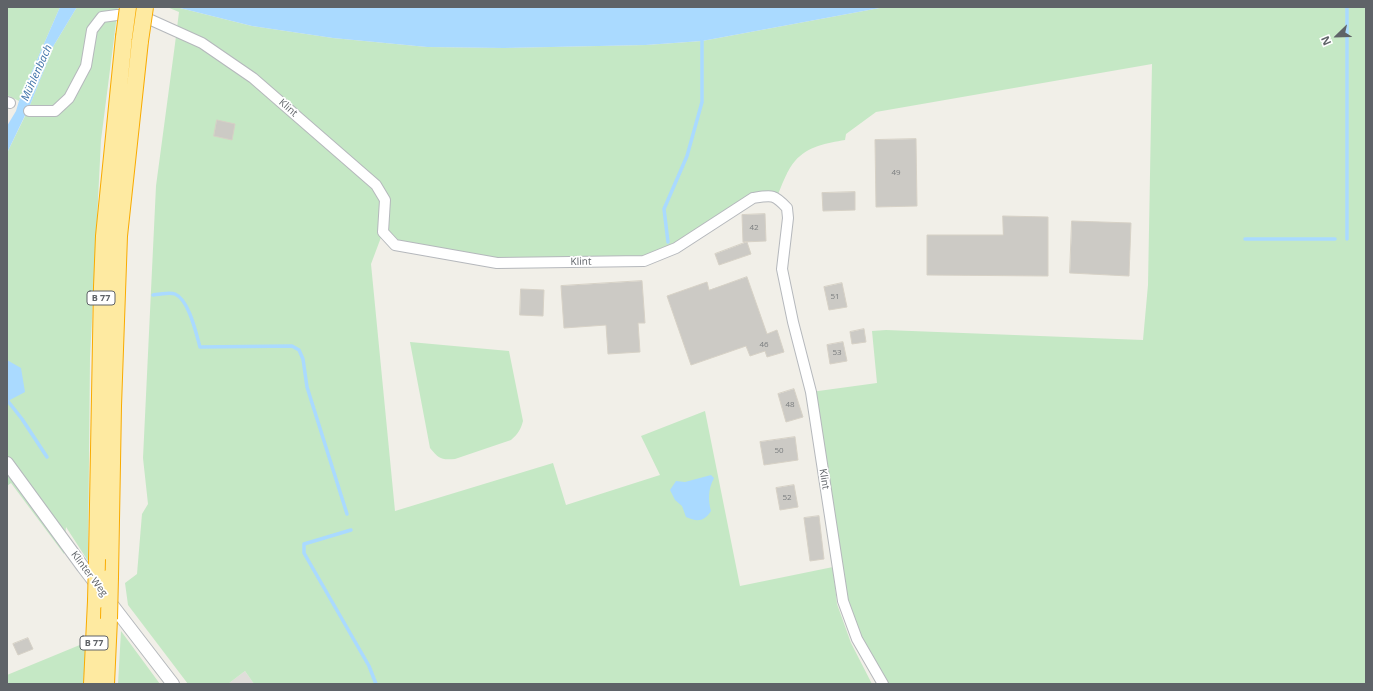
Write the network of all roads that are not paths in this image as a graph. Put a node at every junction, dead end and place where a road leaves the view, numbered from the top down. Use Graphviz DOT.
graph roads {
  1 [pos="128,7"];
  2 [pos="145,7"];
  3 [pos="29,111"];
  4 [pos="7,463"];
  5 [pos="92,684"];
  6 [pos="106,684"];
  7 [pos="173,684"];
  8 [pos="883,684"];
  1 -- 5 [label="highway, B 77, bridge"];
  2 -- 6 [label="highway, B 77, bridge"];
  3 -- 8 [label="street, Klint"];
  4 -- 7 [label="street, Klinter Weg"];
}
